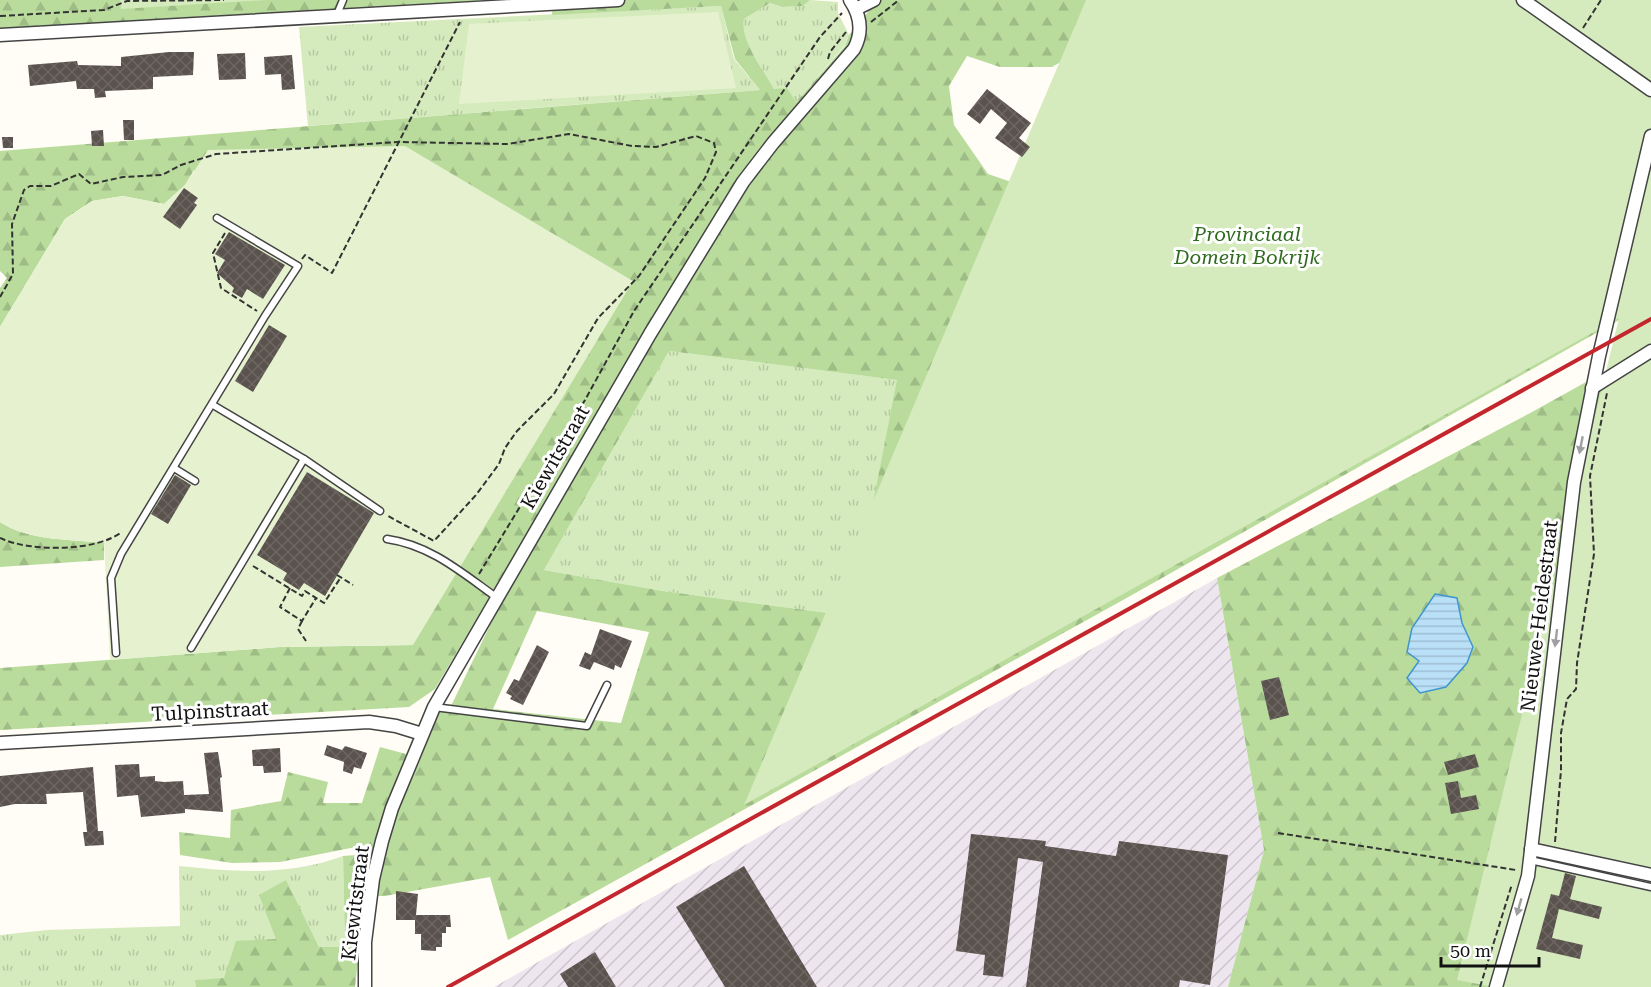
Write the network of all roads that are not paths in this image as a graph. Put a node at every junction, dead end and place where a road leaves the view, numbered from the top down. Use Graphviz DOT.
graph roads {
  1 [pos="343,0"];
  2 [pos="618,0"];
  3 [pos="874,0"];
  4 [pos="1523,0"];
  5 [pos="465,7"];
  6 [pos="847,8"];
  7 [pos="335,18"];
  8 [pos="0,35"];
  9 [pos="1651,90"];
  10 [pos="1651,136"];
  11 [pos="217,218"];
  12 [pos="1651,351"];
  13 [pos="1592,387"];
  14 [pos="213,405"];
  15 [pos="304,459"];
  16 [pos="174,468"];
  17 [pos="195,481"];
  18 [pos="380,511"];
  19 [pos="387,539"];
  20 [pos="496,597"];
  21 [pos="191,648"];
  22 [pos="116,653"];
  23 [pos="607,686"];
  24 [pos="434,707"];
  25 [pos="422,734"];
  26 [pos="0,743"];
  27 [pos="1529,860"];
  28 [pos="1651,875"];
  29 [pos="1651,887"];
  30 [pos="365,987"];
  31 [pos="1496,987"];
  1 -- 7 [label="lane"];
  2 -- 5 [label="street"];
  3 -- 6 [label="street"];
  4 -- 9 [label="street"];
  5 -- 7 [label="street"];
  6 -- 20 [label="street, Kiewitstraat"];
  7 -- 8 [label="street"];
  10 -- 13 [label="street, Nieuwe-Heidestraat"];
  11 -- 14 [label="lane"];
  12 -- 13 [label="street"];
  13 -- 27 [label="street, Nieuwe-Heidestraat, one-way"];
  14 -- 15 [label="lane"];
  14 -- 16 [label="lane"];
  15 -- 18 [label="lane"];
  15 -- 21 [label="lane"];
  16 -- 17 [label="lane"];
  16 -- 22 [label="lane"];
  19 -- 20 [label="lane"];
  20 -- 24 [label="street, Kiewitstraat"];
  23 -- 24 [label="lane"];
  24 -- 25 [label="street, Kiewitstraat"];
  25 -- 26 [label="street, Tulpinstraat"];
  25 -- 30 [label="street, Kiewitstraat"];
  27 -- 28 [label="street"];
  27 -- 29 [label="lane"];
  27 -- 31 [label="street, Nieuwe-Heidestraat, one-way"];
}
